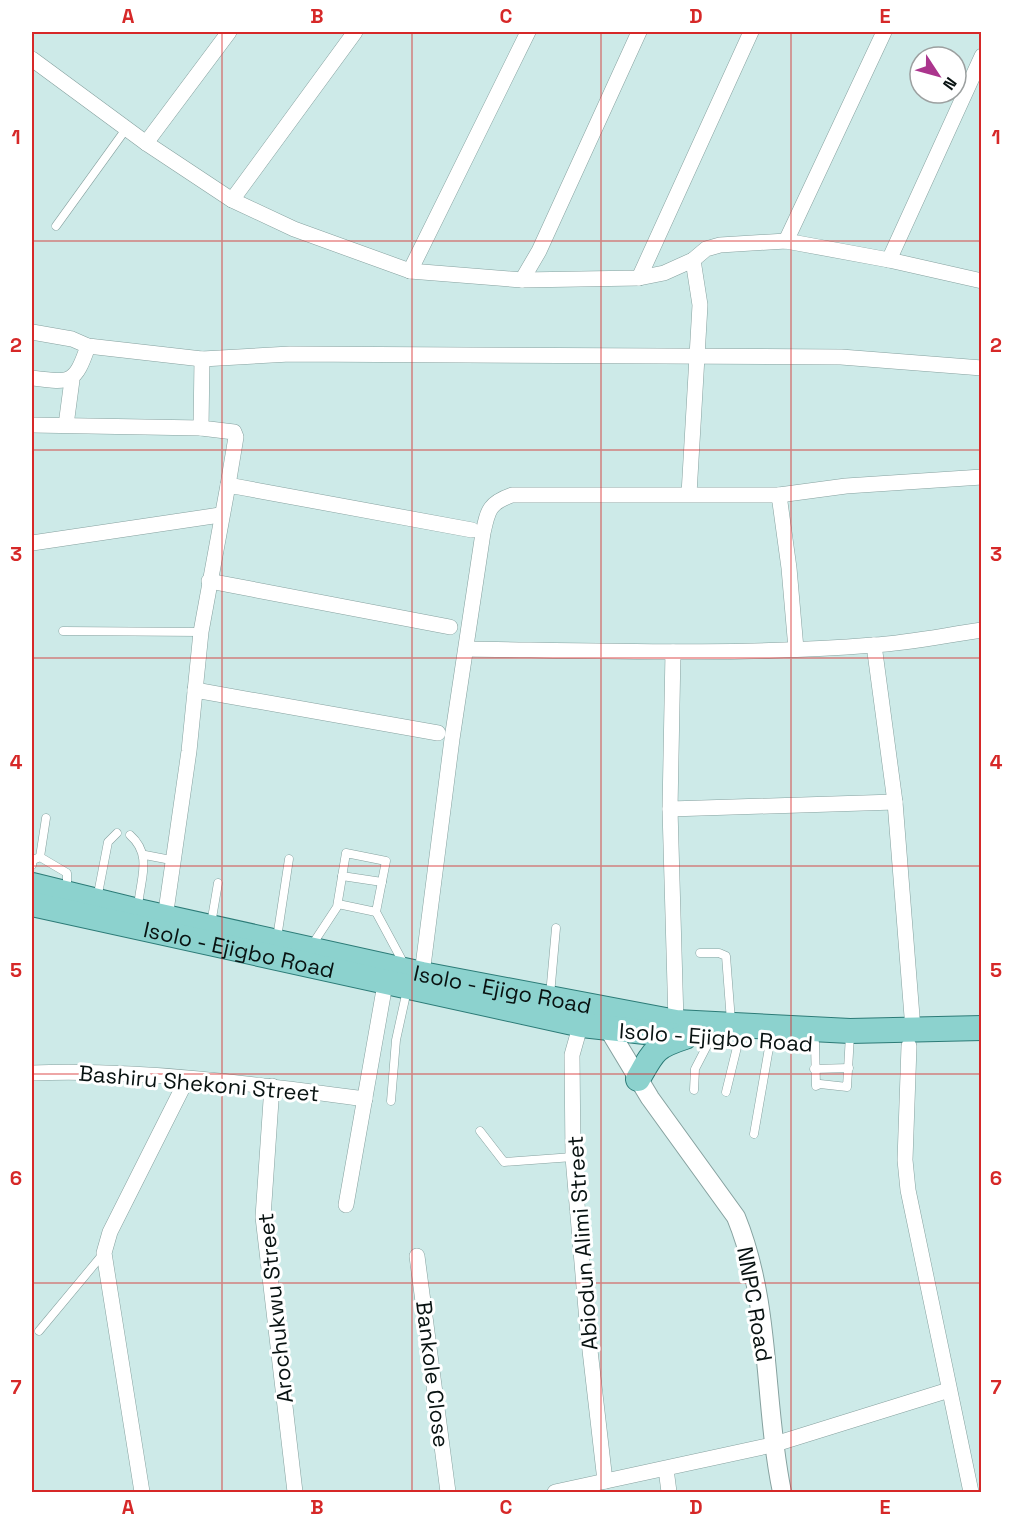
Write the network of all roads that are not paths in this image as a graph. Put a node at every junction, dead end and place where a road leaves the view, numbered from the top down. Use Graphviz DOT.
graph roads {
  1 [pos="229,32"];
  2 [pos="355,32"];
  3 [pos="528,32"];
  4 [pos="639,32"];
  5 [pos="751,32"];
  6 [pos="884,32"];
  7 [pos="981,56"];
  8 [pos="32,59"];
  9 [pos="126,129"];
  10 [pos="146,143"];
  11 [pos="232,200"];
  12 [pos="56,226"];
  13 [pos="786,242"];
  14 [pos="693,260"];
  15 [pos="889,260"];
  16 [pos="410,271"];
  17 [pos="639,278"];
  18 [pos="522,279"];
  19 [pos="981,281"];
  20 [pos="32,332"];
  21 [pos="88,346"];
  22 [pos="699,357"];
  23 [pos="202,359"];
  24 [pos="981,368"];
  25 [pos="32,378"];
  26 [pos="72,380"];
  27 [pos="32,425"];
  28 [pos="66,425"];
  29 [pos="201,428"];
  30 [pos="981,477"];
  31 [pos="228,485"];
  32 [pos="689,494"];
  33 [pos="778,495"];
  34 [pos="220,515"];
  35 [pos="471,530"];
  36 [pos="32,543"];
  37 [pos="209,581"];
  38 [pos="450,627"];
  39 [pos="981,630"];
  40 [pos="63,631"];
  41 [pos="201,632"];
  42 [pos="874,645"];
  43 [pos="467,649"];
  44 [pos="796,649"];
  45 [pos="673,652"];
  46 [pos="195,690"];
  47 [pos="438,733"];
  48 [pos="895,802"];
  49 [pos="670,808"];
  50 [pos="46,818"];
  51 [pos="117,833"];
  52 [pos="130,835"];
  53 [pos="145,855"];
  54 [pos="40,857"];
  55 [pos="289,859"];
  56 [pos="171,860"];
  57 [pos="32,865"];
  58 [pos="342,876"];
  59 [pos="382,882"];
  60 [pos="218,883"];
  61 [pos="32,885"];
  62 [pos="68,893"];
  63 [pos="97,900"];
  64 [pos="32,904"];
  65 [pos="338,904"];
  66 [pos="138,912"];
  67 [pos="376,912"];
  68 [pos="165,918"];
  69 [pos="210,926"];
  70 [pos="556,928"];
  71 [pos="276,941"];
  72 [pos="310,948"];
  73 [pos="700,953"];
  74 [pos="405,979"];
  75 [pos="550,999"];
  76 [pos="583,1016"];
  77 [pos="610,1021"];
  78 [pos="981,1028"];
  79 [pos="709,1032"];
  80 [pos="911,1038"];
  81 [pos="770,1042"];
  82 [pos="816,1043"];
  83 [pos="981,1044"];
  84 [pos="850,1049"];
  85 [pos="814,1069"];
  86 [pos="32,1074"];
  87 [pos="638,1078"];
  88 [pos="187,1079"];
  89 [pos="272,1086"];
  90 [pos="694,1090"];
  91 [pos="726,1092"];
  92 [pos="365,1099"];
  93 [pos="391,1101"];
  94 [pos="480,1131"];
  95 [pos="754,1134"];
  96 [pos="573,1157"];
  97 [pos="346,1205"];
  98 [pos="104,1252"];
  99 [pos="417,1256"];
  100 [pos="39,1331"];
  101 [pos="949,1390"];
  102 [pos="772,1445"];
  103 [pos="666,1469"];
  104 [pos="605,1481"];
  105 [pos="142,1492"];
  106 [pos="295,1492"];
  107 [pos="448,1492"];
  108 [pos="555,1492"];
  109 [pos="669,1492"];
  110 [pos="782,1492"];
  111 [pos="971,1492"];
  1 -- 10 [label="street"];
  2 -- 11 [label="street"];
  3 -- 16 [label="street"];
  4 -- 18 [label="street"];
  5 -- 17 [label="street"];
  6 -- 13 [label="street"];
  7 -- 15 [label="street"];
  8 -- 9 [label="street"];
  9 -- 10 [label="street"];
  9 -- 12 [label="lane"];
  10 -- 11 [label="street"];
  11 -- 16 [label="street"];
  13 -- 14 [label="street"];
  13 -- 15 [label="street"];
  14 -- 17 [label="street"];
  14 -- 22 [label="street"];
  15 -- 19 [label="street"];
  16 -- 18 [label="street"];
  17 -- 18 [label="street"];
  20 -- 21 [label="street"];
  21 -- 23 [label="street"];
  21 -- 26 [label="street"];
  22 -- 23 [label="street"];
  22 -- 24 [label="street"];
  22 -- 32 [label="street"];
  23 -- 29 [label="street"];
  25 -- 26 [label="street"];
  26 -- 28 [label="street"];
  27 -- 28 [label="street"];
  28 -- 29 [label="street"];
  29 -- 31 [label="street"];
  30 -- 33 [label="street"];
  31 -- 34 [label="street"];
  31 -- 35 [label="street"];
  32 -- 33 [label="street"];
  32 -- 43 [label="street"];
  33 -- 44 [label="street"];
  34 -- 36 [label="street"];
  34 -- 37 [label="street"];
  37 -- 38 [label="street"];
  37 -- 41 [label="street"];
  39 -- 42 [label="street"];
  40 -- 41 [label="lane"];
  41 -- 46 [label="street"];
  42 -- 44 [label="street"];
  42 -- 48 [label="street"];
  43 -- 45 [label="street"];
  43 -- 74 [label="street"];
  44 -- 45 [label="street"];
  45 -- 49 [label="street"];
  46 -- 47 [label="street"];
  46 -- 56 [label="street"];
  48 -- 49 [label="street"];
  48 -- 80 [label="street"];
  49 -- 79 [label="street"];
  50 -- 54 [label="lane"];
  51 -- 63 [label="lane"];
  52 -- 53 [label="lane"];
  53 -- 56 [label="lane"];
  53 -- 66 [label="lane"];
  54 -- 57 [label="lane"];
  54 -- 62 [label="lane"];
  55 -- 71 [label="lane"];
  56 -- 68 [label="street"];
  58 -- 59 [label="lane"];
  58 -- 59 [label="lane"];
  58 -- 65 [label="lane"];
  59 -- 67 [label="lane"];
  60 -- 69 [label="lane"];
  61 -- 62 [label="main road, Isolo - Ejigo Road"];
  62 -- 63 [label="main road, Isolo - Ejigo Road"];
  63 -- 66 [label="main road, Isolo - Ejigo Road"];
  64 -- 74 [label="main road, Isolo - Ejigbo Road"];
  65 -- 67 [label="lane"];
  65 -- 72 [label="lane"];
  66 -- 68 [label="main road, Isolo - Ejigo Road"];
  67 -- 74 [label="lane"];
  68 -- 69 [label="main road, Isolo - Ejigo Road"];
  69 -- 71 [label="main road, Isolo - Ejigo Road"];
  70 -- 75 [label="lane"];
  71 -- 72 [label="main road, Isolo - Ejigo Road"];
  72 -- 74 [label="main road, Isolo - Ejigo Road"];
  73 -- 79 [label="lane"];
  74 -- 75 [label="main road, Isolo - Ejigo Road"];
  74 -- 76 [label="main road, Isolo - Ejigbo Road"];
  74 -- 92 [label="street"];
  74 -- 93 [label="lane"];
  75 -- 76 [label="main road, Isolo - Ejigo Road"];
  76 -- 77 [label="main road, Isolo - Ejigbo Road"];
  76 -- 96 [label="street, Abiodun Alimi Street"];
  77 -- 79 [label="main road, Isolo - Ejigbo Road"];
  77 -- 87 [label="street, NNPC Road"];
  78 -- 80 [label="main road"];
  79 -- 81 [label="main road, Isolo - Ejigbo Road"];
  79 -- 84 [label="main road"];
  79 -- 87 [label="main road"];
  79 -- 90 [label="lane"];
  79 -- 91 [label="lane"];
  80 -- 83 [label="main road, Isolo - Ejigbo Road"];
  80 -- 84 [label="main road, Isolo - Ejigbo Road"];
  80 -- 101 [label="street"];
  81 -- 82 [label="main road, Isolo - Ejigbo Road"];
  81 -- 95 [label="lane"];
  82 -- 84 [label="main road, Isolo - Ejigbo Road"];
  82 -- 85 [label="lane"];
  84 -- 85 [label="lane"];
  84 -- 85 [label="lane"];
  86 -- 88 [label="street, Bashiru Shekoni Street"];
  87 -- 102 [label="street, NNPC Road"];
  88 -- 89 [label="street, Bashiru Shekoni Street"];
  88 -- 98 [label="street"];
  89 -- 92 [label="street, Bashiru Shekoni Street"];
  89 -- 106 [label="street, Arochukwu Street"];
  92 -- 97 [label="street"];
  94 -- 96 [label="lane"];
  96 -- 104 [label="street, Abiodun Alimi Street"];
  98 -- 100 [label="lane"];
  98 -- 105 [label="street"];
  99 -- 107 [label="street, Bankole Close"];
  101 -- 102 [label="street"];
  101 -- 111 [label="street"];
  102 -- 103 [label="street"];
  102 -- 110 [label="street, NNPC Road"];
  103 -- 104 [label="street"];
  103 -- 109 [label="street"];
  104 -- 108 [label="street"];
}
